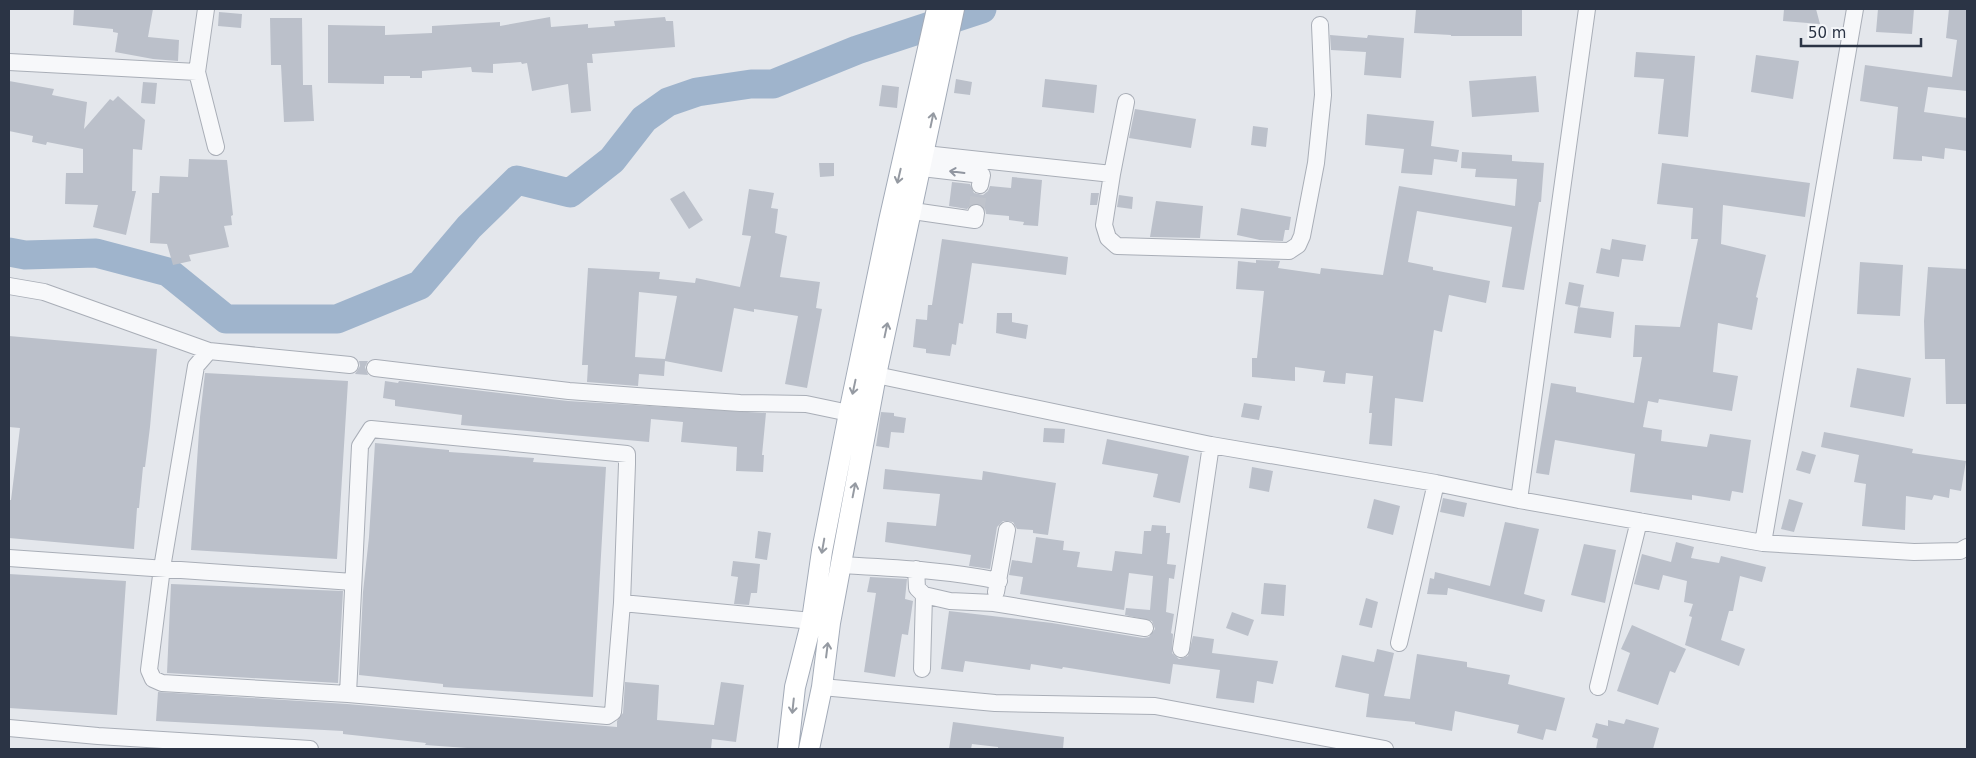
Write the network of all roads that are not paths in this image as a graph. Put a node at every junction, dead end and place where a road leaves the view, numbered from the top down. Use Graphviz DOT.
graph roads {
  1 [pos="206,9"];
  2 [pos="1587,9"];
  3 [pos="1855,9"];
  4 [pos="945,10"];
  5 [pos="1320,25"];
  6 [pos="9,62"];
  7 [pos="197,72"];
  8 [pos="1126,102"];
  9 [pos="216,147"];
  10 [pos="923,161"];
  11 [pos="1112,174"];
  12 [pos="980,185"];
  13 [pos="913,211"];
  14 [pos="976,213"];
  15 [pos="9,286"];
  16 [pos="209,351"];
  17 [pos="350,365"];
  18 [pos="376,368"];
  19 [pos="876,375"];
  20 [pos="849,414"];
  21 [pos="1211,444"];
  22 [pos="1436,483"];
  23 [pos="1518,500"];
  24 [pos="1639,521"];
  25 [pos="1007,530"];
  26 [pos="1763,543"];
  27 [pos="1967,547"];
  28 [pos="9,558"];
  29 [pos="840,565"];
  30 [pos="162,568"];
  31 [pos="916,569"];
  32 [pos="999,581"];
  33 [pos="353,582"];
  34 [pos="924,595"];
  35 [pos="622,603"];
  36 [pos="994,604"];
  37 [pos="821,622"];
  38 [pos="1146,628"];
  39 [pos="1399,643"];
  40 [pos="1181,649"];
  41 [pos="922,669"];
  42 [pos="822,687"];
  43 [pos="1598,687"];
  44 [pos="348,694"];
  45 [pos="9,728"];
  46 [pos="1342,745"];
  47 [pos="310,749"];
  48 [pos="788,749"];
  49 [pos="809,749"];
  50 [pos="1385,749"];
  1 -- 7 [label="street"];
  2 -- 23 [label="street"];
  3 -- 26 [label="street"];
  10 -- 4 [label="main road, one-way"];
  4 -- 20 [label="main road, one-way"];
  5 -- 11 [label="street"];
  6 -- 7 [label="street"];
  7 -- 9 [label="street"];
  8 -- 11 [label="street"];
  10 -- 11 [label="street"];
  12 -- 10 [label="street, one-way"];
  10 -- 13 [label="main road"];
  13 -- 14 [label="street"];
  19 -- 13 [label="main road, one-way"];
  15 -- 16 [label="street"];
  16 -- 17 [label="street"];
  16 -- 30 [label="street"];
  18 -- 20 [label="street"];
  19 -- 21 [label="street"];
  29 -- 19 [label="main road, one-way"];
  20 -- 37 [label="main road, one-way"];
  21 -- 22 [label="street"];
  21 -- 40 [label="street"];
  22 -- 23 [label="street"];
  22 -- 39 [label="street"];
  23 -- 24 [label="street"];
  24 -- 26 [label="street"];
  24 -- 43 [label="street"];
  25 -- 32 [label="street"];
  26 -- 27 [label="street"];
  28 -- 30 [label="street"];
  29 -- 31 [label="street"];
  29 -- 37 [label="main road"];
  30 -- 33 [label="street"];
  30 -- 44 [label="street"];
  31 -- 32 [label="street"];
  31 -- 34 [label="street"];
  32 -- 36 [label="street"];
  33 -- 35 [label="street"];
  33 -- 44 [label="street"];
  34 -- 36 [label="street"];
  34 -- 41 [label="street"];
  35 -- 37 [label="street"];
  35 -- 44 [label="street"];
  36 -- 38 [label="street"];
  42 -- 37 [label="main road, one-way"];
  37 -- 48 [label="main road, one-way"];
  42 -- 46 [label="street"];
  42 -- 49 [label="main road"];
  45 -- 47 [label="street"];
  46 -- 50 [label="street"];
}
